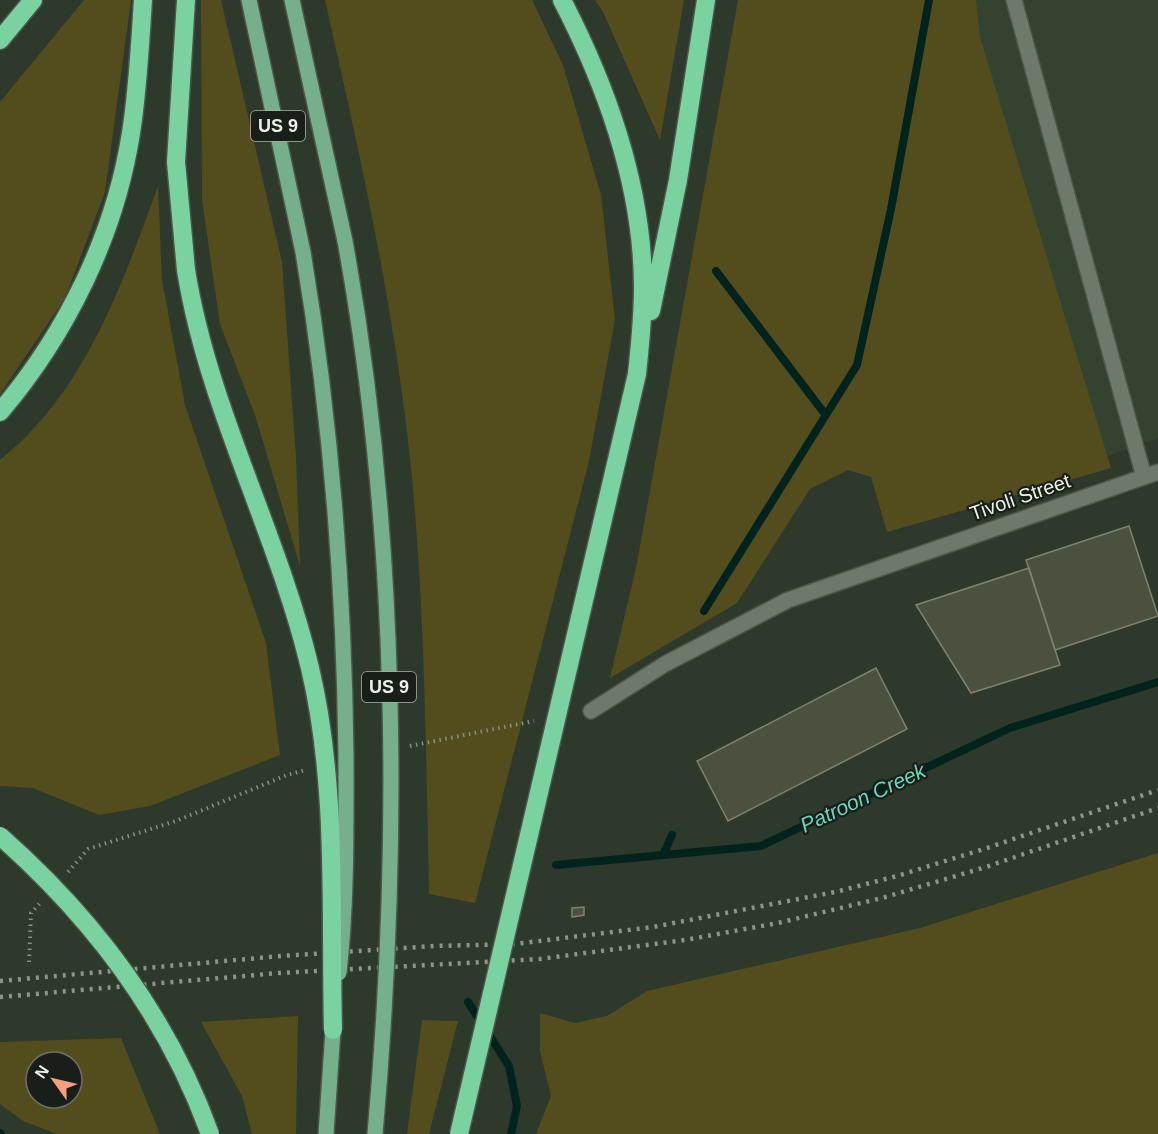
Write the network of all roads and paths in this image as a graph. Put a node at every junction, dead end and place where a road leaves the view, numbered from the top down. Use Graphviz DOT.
graph roads {
  1 [pos="33,0"];
  2 [pos="143,0"];
  3 [pos="186,0"];
  4 [pos="249,0"];
  5 [pos="292,0"];
  6 [pos="706,0"];
  7 [pos="1014,0"];
  8 [pos="565,4"];
  9 [pos="0,40"];
  10 [pos="637,374"];
  11 [pos="0,412"];
  12 [pos="1151,474"];
  13 [pos="591,711"];
  14 [pos="536,721"];
  15 [pos="401,748"];
  16 [pos="310,769"];
  17 [pos="0,836"];
  18 [pos="67,873"];
  19 [pos="45,897"];
  20 [pos="29,962"];
  21 [pos="333,1030"];
  22 [pos="210,1134"];
  23 [pos="326,1134"];
  24 [pos="375,1134"];
  25 [pos="459,1134"];
  1 -- 9 [label="highway"];
  2 -- 11 [label="highway"];
  3 -- 21 [label="highway, bridge"];
  4 -- 21 [label="main road, US 9, bridge"];
  5 -- 24 [label="main road, US 9, bridge"];
  6 -- 10 [label="highway"];
  7 -- 12 [label="street"];
  8 -- 10 [label="highway"];
  10 -- 25 [label="highway, bridge"];
  12 -- 13 [label="street, Tivoli Street"];
  14 -- 15 [label="path"];
  16 -- 18 [label="path"];
  17 -- 22 [label="highway, bridge"];
  19 -- 20 [label="path"];
  21 -- 23 [label="main road, US 9"];
}
